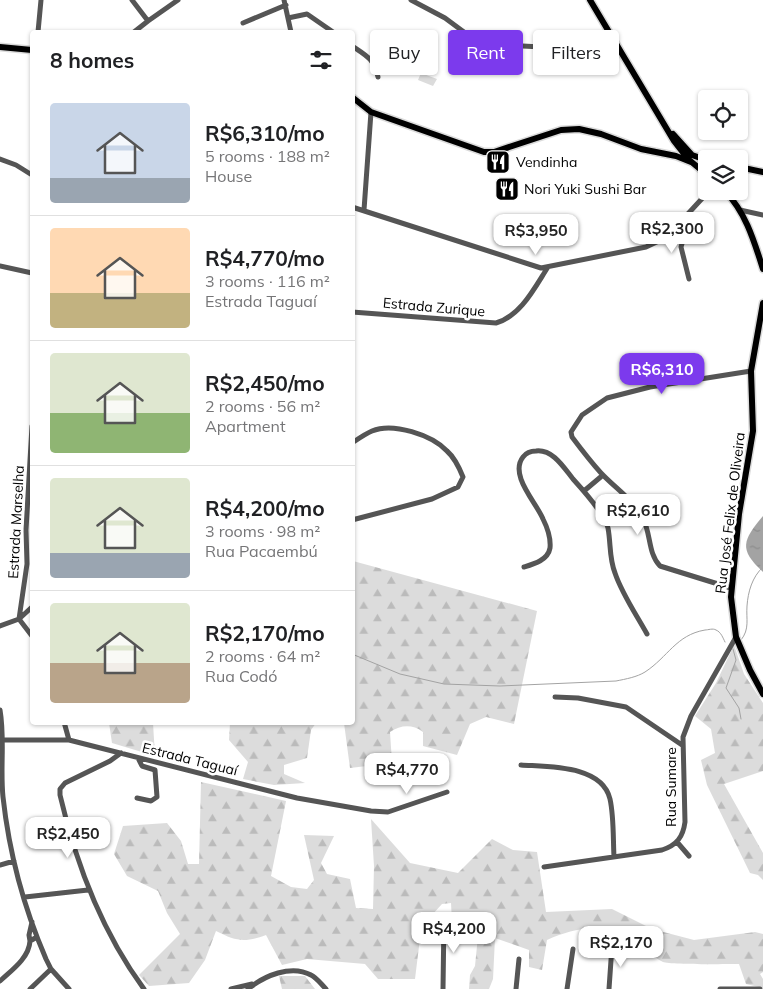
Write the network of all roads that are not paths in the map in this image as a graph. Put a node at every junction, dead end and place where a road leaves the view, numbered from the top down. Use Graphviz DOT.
graph roads {
  1 [pos="41,0"];
  2 [pos="132,0"];
  3 [pos="178,0"];
  4 [pos="410,0"];
  5 [pos="590,0"];
  6 [pos="285,2"];
  7 [pos="288,18"];
  8 [pos="148,21"];
  9 [pos="243,24"];
  10 [pos="38,30"];
  11 [pos="137,30"];
  12 [pos="291,30"];
  13 [pos="331,30"];
  14 [pos="607,30"];
  15 [pos="533,46"];
  16 [pos="0,47"];
  17 [pos="355,48"];
  18 [pos="30,50"];
  19 [pos="619,51"];
  20 [pos="378,77"];
  21 [pos="355,99"];
  22 [pos="371,112"];
  23 [pos="687,153"];
  24 [pos="676,156"];
  25 [pos="0,158"];
  26 [pos="693,159"];
  27 [pos="698,159"];
  28 [pos="698,165"];
  29 [pos="748,169"];
  30 [pos="763,172"];
  31 [pos="30,174"];
  32 [pos="700,200"];
  33 [pos="732,200"];
  34 [pos="355,208"];
  35 [pos="364,210"];
  36 [pos="740,210"];
  37 [pos="763,215"];
  38 [pos="682,219"];
  39 [pos="0,266"];
  40 [pos="548,267"];
  41 [pos="763,269"];
  42 [pos="30,273"];
  43 [pos="688,279"];
  44 [pos="763,303"];
  45 [pos="355,312"];
  46 [pos="751,371"];
  47 [pos="355,441"];
  48 [pos="30,461"];
  49 [pos="603,475"];
  50 [pos="584,491"];
  51 [pos="355,519"];
  52 [pos="524,568"];
  53 [pos="732,588"];
  54 [pos="30,609"];
  55 [pos="19,619"];
  56 [pos="0,626"];
  57 [pos="30,633"];
  58 [pos="647,634"];
  59 [pos="736,637"];
  60 [pos="763,694"];
  61 [pos="555,697"];
  62 [pos="0,710"];
  63 [pos="65,725"];
  64 [pos="2,740"];
  65 [pos="69,740"];
  66 [pos="682,745"];
  67 [pos="121,753"];
  68 [pos="138,758"];
  69 [pos="521,765"];
  70 [pos="447,792"];
  71 [pos="137,798"];
  72 [pos="677,842"];
  73 [pos="688,856"];
  74 [pos="614,857"];
  75 [pos="14,861"];
  76 [pos="0,864"];
  77 [pos="544,867"];
  78 [pos="88,890"];
  79 [pos="25,897"];
  80 [pos="444,918"];
  81 [pos="32,922"];
  82 [pos="38,937"];
  83 [pos="30,941"];
  84 [pos="612,946"];
  85 [pos="573,949"];
  86 [pos="519,959"];
  87 [pos="51,969"];
  88 [pos="0,981"];
  89 [pos="256,983"];
  90 [pos="33,988"];
  91 [pos="747,988"];
  92 [pos="69,989"];
  93 [pos="144,989"];
  94 [pos="231,989"];
  95 [pos="248,989"];
  96 [pos="326,989"];
  97 [pos="443,989"];
  98 [pos="516,989"];
  99 [pos="567,989"];
  100 [pos="609,989"];
  101 [pos="720,989"];
  102 [pos="760,989"];
  1 -- 10 [label="street"];
  2 -- 8 [label="street"];
  3 -- 8 [label="street"];
  4 -- 15 [label="street"];
  5 -- 14 [label="main road"];
  6 -- 7 [label="street"];
  6 -- 9 [label="street"];
  7 -- 12 [label="street"];
  7 -- 13 [label="street"];
  8 -- 11 [label="street"];
  16 -- 18 [label="main road"];
  17 -- 20 [label="street"];
  19 -- 23 [label="main road"];
  21 -- 22 [label="main road"];
  22 -- 24 [label="main road"];
  22 -- 35 [label="street"];
  23 -- 24 [label="main road"];
  23 -- 26 [label="main road"];
  24 -- 26 [label="main road"];
  25 -- 31 [label="street"];
  26 -- 27 [label="main road"];
  26 -- 28 [label="main road"];
  29 -- 30 [label="main road"];
  32 -- 38 [label="street"];
  33 -- 36 [label="main road"];
  34 -- 35 [label="street"];
  35 -- 40 [label="street"];
  36 -- 37 [label="street"];
  36 -- 41 [label="main road"];
  38 -- 40 [label="street"];
  38 -- 43 [label="street"];
  39 -- 42 [label="street"];
  40 -- 45 [label="street, Estrada Zurique"];
  44 -- 46 [label="main road, Rua José Felix de Oliveira"];
  46 -- 49 [label="street"];
  46 -- 53 [label="main road, Rua José Felix de Oliveira"];
  47 -- 51 [label="street"];
  48 -- 55 [label="street, Estrada Marselha"];
  49 -- 50 [label="street"];
  49 -- 53 [label="street"];
  50 -- 52 [label="street"];
  50 -- 58 [label="street"];
  53 -- 59 [label="main road, Rua José Felix de Oliveira"];
  54 -- 55 [label="street"];
  55 -- 56 [label="street"];
  55 -- 57 [label="street"];
  59 -- 60 [label="main road, Rua José Felix de Oliveira"];
  59 -- 66 [label="street, Rua Sumare"];
  61 -- 66 [label="street"];
  62 -- 64 [label="street"];
  63 -- 65 [label="street"];
  64 -- 65 [label="street, Estrada Taguaí"];
  64 -- 75 [label="street"];
  65 -- 67 [label="street, Estrada Taguaí"];
  66 -- 72 [label="street, Rua Sumare"];
  67 -- 68 [label="street, Estrada Taguaí"];
  67 -- 78 [label="street"];
  68 -- 70 [label="street, Estrada Taguaí"];
  68 -- 71 [label="street"];
  69 -- 74 [label="street"];
  72 -- 73 [label="street"];
  72 -- 74 [label="street, Rua Sumare"];
  74 -- 77 [label="street, Rua Sumare"];
  75 -- 76 [label="street"];
  75 -- 79 [label="street"];
  78 -- 79 [label="street"];
  78 -- 93 [label="street"];
  79 -- 81 [label="street"];
  80 -- 97 [label="street"];
  81 -- 82 [label="street"];
  81 -- 83 [label="street"];
  82 -- 83 [label="street"];
  82 -- 87 [label="street"];
  83 -- 88 [label="street"];
  84 -- 100 [label="street"];
  85 -- 99 [label="street"];
  86 -- 98 [label="street"];
  87 -- 90 [label="street"];
  87 -- 92 [label="street"];
  89 -- 94 [label="street"];
  89 -- 95 [label="street"];
  89 -- 96 [label="street"];
  91 -- 101 [label="street"];
  91 -- 102 [label="street"];
}
